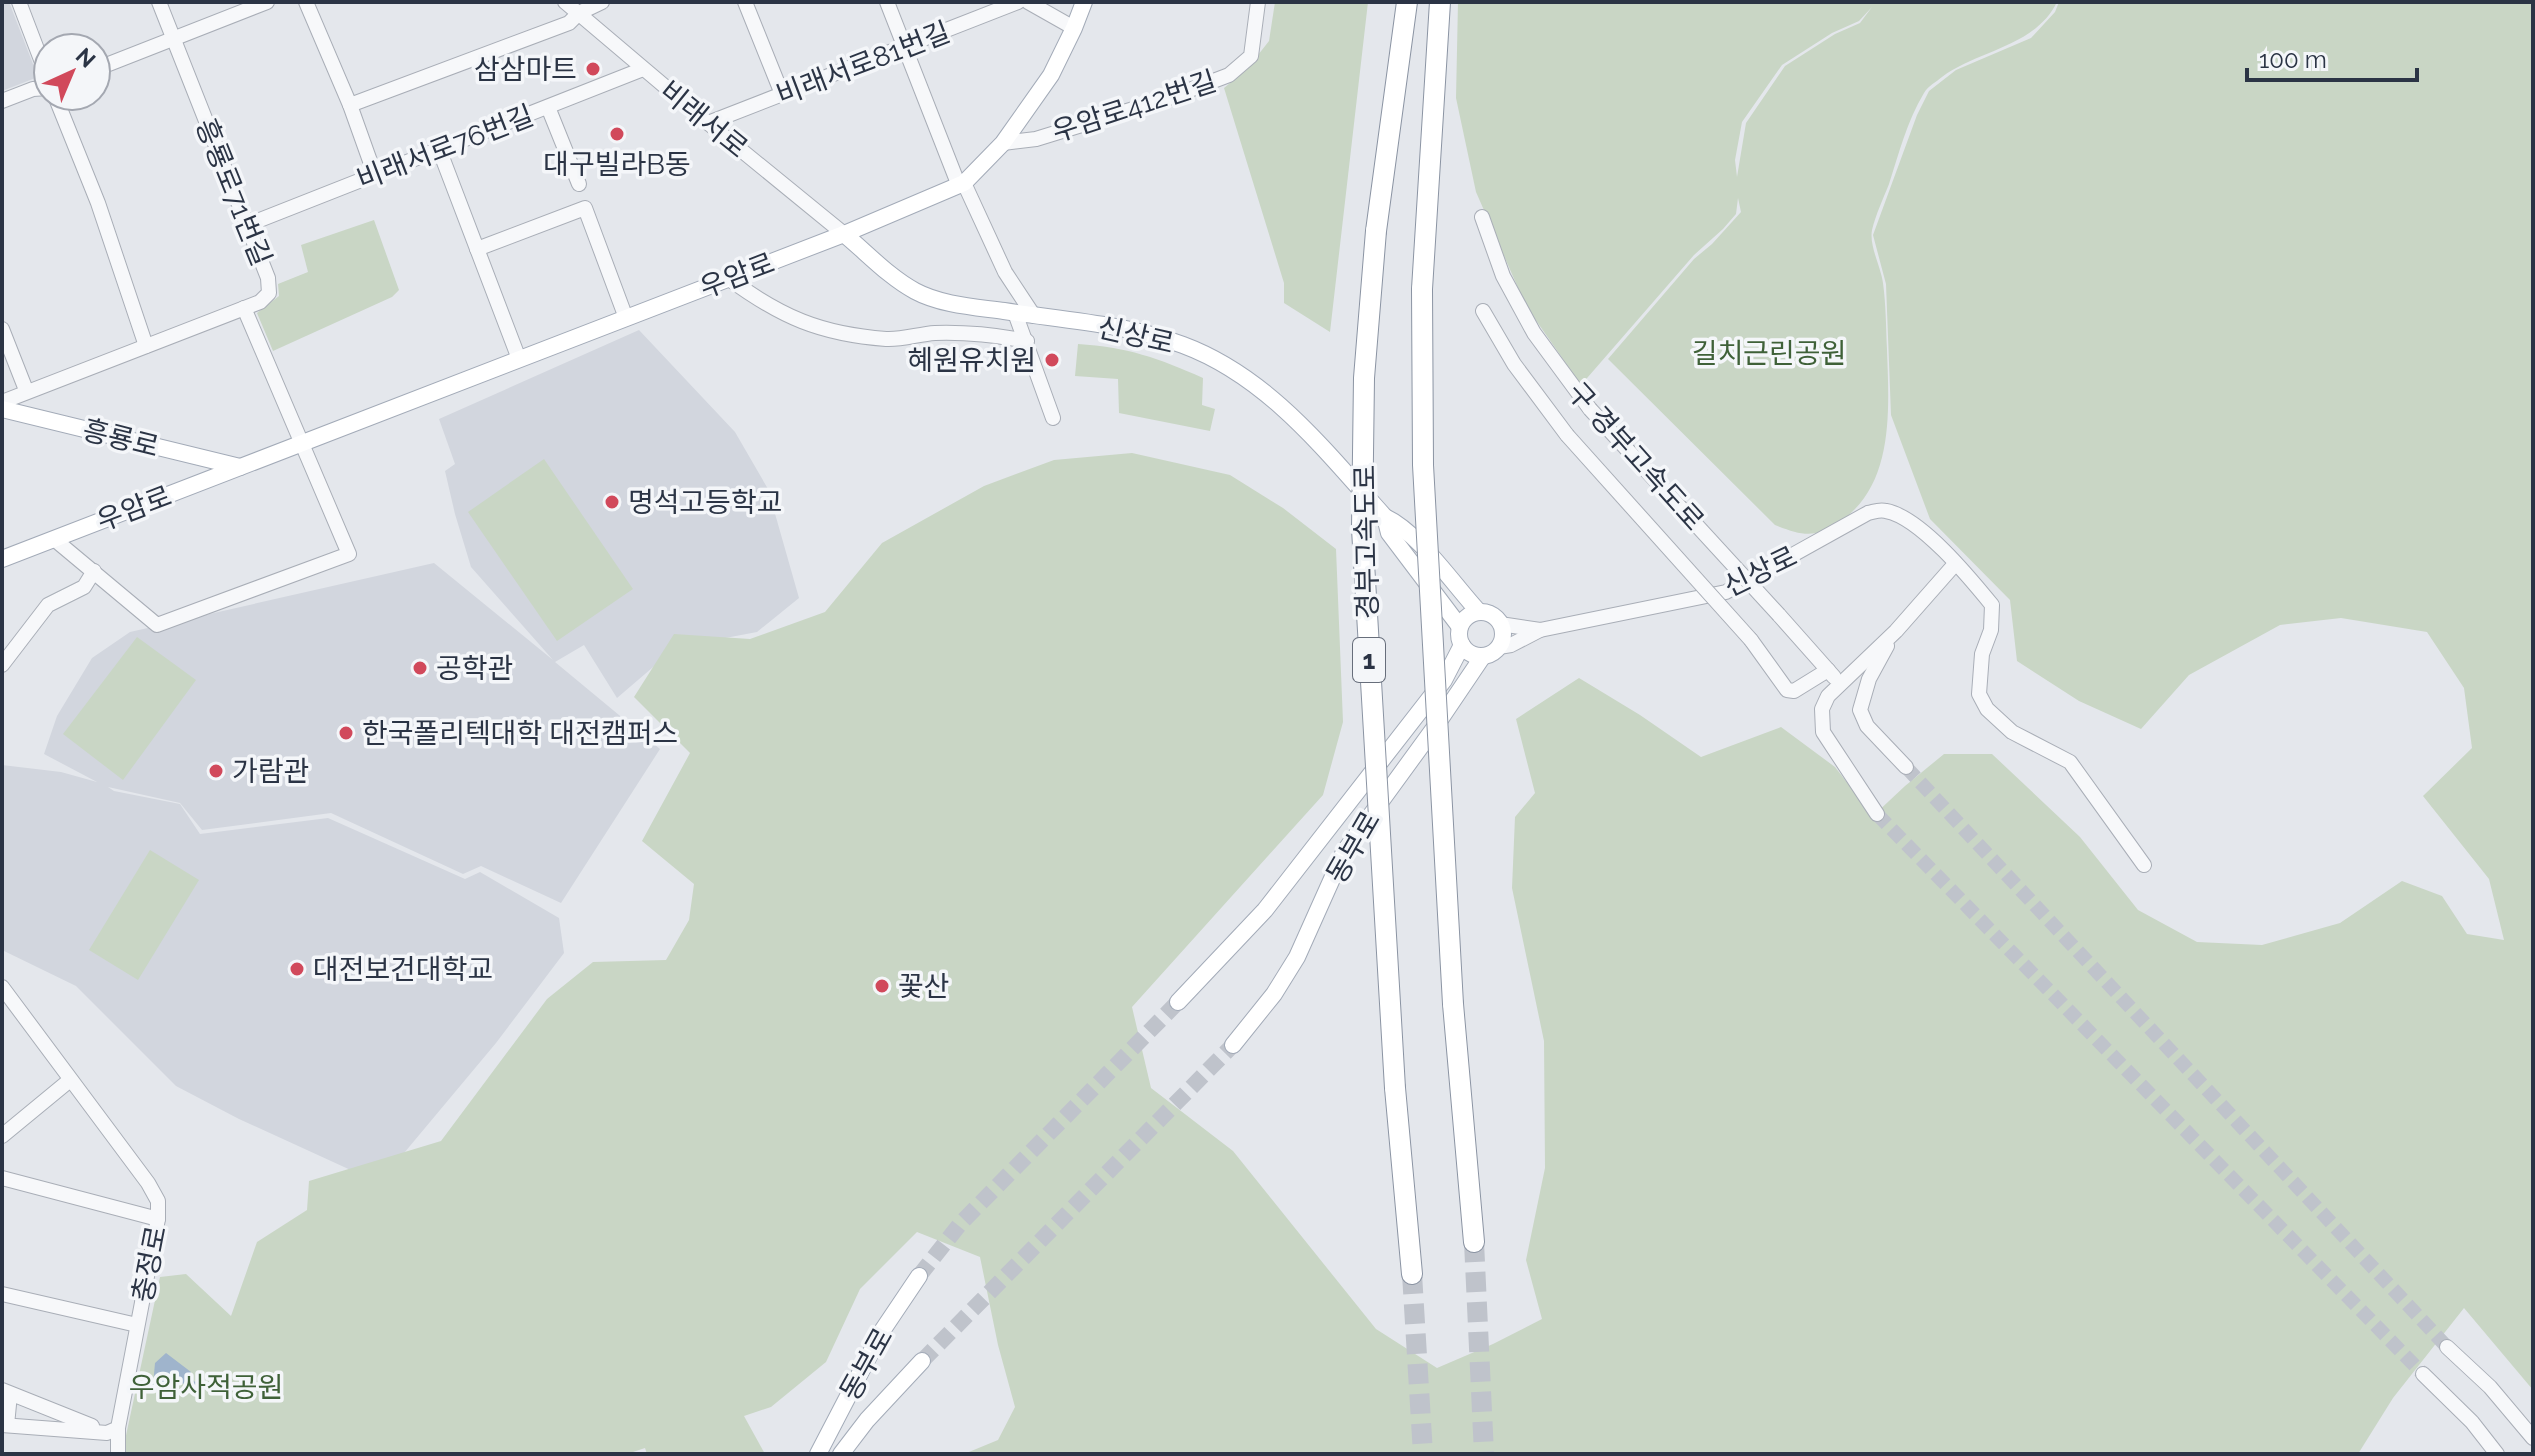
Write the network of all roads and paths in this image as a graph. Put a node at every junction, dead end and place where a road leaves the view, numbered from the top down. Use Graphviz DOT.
graph roads {
  1 [pos="19,2"];
  2 [pos="159,2"];
  3 [pos="267,2"];
  4 [pos="306,2"];
  5 [pos="565,2"];
  6 [pos="602,2"];
  7 [pos="745,2"];
  8 [pos="887,2"];
  9 [pos="1018,2"];
  10 [pos="1028,2"];
  11 [pos="1084,2"];
  12 [pos="1258,2"];
  13 [pos="1407,2"];
  14 [pos="1440,2"];
  15 [pos="579,13"];
  16 [pos="1074,28"];
  17 [pos="32,36"];
  18 [pos="173,38"];
  19 [pos="905,46"];
  20 [pos="112,63"];
  21 [pos="643,69"];
  22 [pos="32,89"];
  23 [pos="782,94"];
  24 [pos="2,101"];
  25 [pos="350,105"];
  26 [pos="548,107"];
  27 [pos="61,112"];
  28 [pos="708,123"];
  29 [pos="1003,143"];
  30 [pos="439,149"];
  31 [pos="375,175"];
  32 [pos="579,184"];
  33 [pos="962,184"];
  34 [pos="1482,217"];
  35 [pos="247,225"];
  36 [pos="844,234"];
  37 [pos="477,249"];
  38 [pos="728,278"];
  39 [pos="244,308"];
  40 [pos="1483,311"];
  41 [pos="1015,313"];
  42 [pos="1034,316"];
  43 [pos="626,318"];
  44 [pos="2,329"];
  45 [pos="1027,341"];
  46 [pos="146,346"];
  47 [pos="519,359"];
  48 [pos="26,390"];
  49 [pos="2,402"];
  50 [pos="2,409"];
  51 [pos="1053,418"];
  52 [pos="303,443"];
  53 [pos="240,467"];
  54 [pos="1385,517"];
  55 [pos="54,539"];
  56 [pos="2,559"];
  57 [pos="1955,564"];
  58 [pos="94,571"];
  59 [pos="1479,612"];
  60 [pos="1500,624"];
  61 [pos="1460,627"];
  62 [pos="1540,630"];
  63 [pos="1896,631"];
  64 [pos="1462,645"];
  65 [pos="1499,647"];
  66 [pos="1483,656"];
  67 [pos="2,665"];
  68 [pos="1828,670"];
  69 [pos="1840,684"];
  70 [pos="1906,767"];
  71 [pos="1877,814"];
  72 [pos="2144,865"];
  73 [pos="2,987"];
  74 [pos="1178,1002"];
  75 [pos="1233,1045"];
  76 [pos="70,1080"];
  77 [pos="2,1136"];
  78 [pos="2,1178"];
  79 [pos="158,1219"];
  80 [pos="1474,1242"];
  81 [pos="1412,1274"];
  82 [pos="919,1276"];
  83 [pos="2,1294"];
  84 [pos="137,1325"];
  85 [pos="2447,1347"];
  86 [pos="922,1361"];
  87 [pos="2423,1374"];
  88 [pos="6,1392"];
  89 [pos="4,1425"];
  90 [pos="113,1430"];
  91 [pos="2533,1438"];
  92 [pos="118,1454"];
  93 [pos="818,1454"];
  94 [pos="841,1454"];
  95 [pos="2497,1454"];
  1 -- 17 [label="street"];
  2 -- 18 [label="street, 흥룡로71번길"];
  3 -- 18 [label="street"];
  4 -- 25 [label="street"];
  5 -- 15 [label="street, 비래서로"];
  6 -- 15 [label="street"];
  7 -- 23 [label="street"];
  8 -- 19 [label="street"];
  9 -- 19 [label="street, 비래서로81번길"];
  10 -- 16 [label="street"];
  11 -- 16 [label="main road, 우암로"];
  12 -- 29 [label="street, 우암로412번길"];
  13 -- 81 [label="highway, 경부고속도로 / 1, bridge"];
  14 -- 80 [label="highway, 경부고속도로, bridge"];
  15 -- 21 [label="street, 비래서로"];
  15 -- 25 [label="street"];
  16 -- 29 [label="main road, 우암로"];
  18 -- 20 [label="street"];
  18 -- 35 [label="street, 흥룡로71번길"];
  19 -- 23 [label="street, 비래서로81번길"];
  19 -- 33 [label="street"];
  21 -- 26 [label="street, 비래서로76번길"];
  21 -- 28 [label="street, 비래서로"];
  22 -- 24 [label="street"];
  23 -- 28 [label="street, 비래서로81번길"];
  25 -- 31 [label="street"];
  26 -- 30 [label="street, 비래서로76번길"];
  26 -- 32 [label="street"];
  27 -- 46 [label="street"];
  28 -- 36 [label="street, 비래서로"];
  29 -- 33 [label="main road, 우암로"];
  30 -- 31 [label="street, 비래서로76번길"];
  30 -- 37 [label="street"];
  31 -- 35 [label="street, 비래서로76번길"];
  33 -- 36 [label="main road, 우암로"];
  33 -- 42 [label="street"];
  34 -- 68 [label="street, 구 경부고속도로, bridge"];
  35 -- 39 [label="street, 흥룡로71번길"];
  36 -- 38 [label="main road, 우암로"];
  36 -- 41 [label="main road, 신상로"];
  37 -- 43 [label="street"];
  37 -- 47 [label="street"];
  38 -- 43 [label="main road, 우암로"];
  38 -- 45 [label="street"];
  39 -- 46 [label="street, 흥룡로71번길"];
  39 -- 52 [label="street, 우암로"];
  40 -- 68 [label="street, 구 경부고속도로, bridge"];
  41 -- 42 [label="main road, 신상로"];
  41 -- 45 [label="street"];
  42 -- 54 [label="main road, 신상로"];
  43 -- 47 [label="main road, 우암로"];
  44 -- 48 [label="street"];
  45 -- 51 [label="street"];
  46 -- 48 [label="street, 흥룡로71번길"];
  47 -- 52 [label="main road, 우암로"];
  48 -- 49 [label="street, 흥룡로71번길"];
  50 -- 53 [label="main road, 흥룡로"];
  52 -- 53 [label="main road, 우암로"];
  52 -- 58 [label="street, 우암로"];
  53 -- 55 [label="main road, 우암로"];
  54 -- 59 [label="main road"];
  54 -- 61 [label="main road"];
  55 -- 56 [label="main road, 우암로"];
  55 -- 58 [label="street, 우암로"];
  57 -- 62 [label="street, 신상로"];
  57 -- 63 [label="street"];
  57 -- 72 [label="street, 신상로"];
  58 -- 67 [label="street, 우암로"];
  59 -- 60 [label="main road"];
  59 -- 61 [label="main road"];
  60 -- 62 [label="street"];
  60 -- 65 [label="main road"];
  61 -- 64 [label="main road"];
  62 -- 65 [label="street"];
  63 -- 69 [label="street"];
  63 -- 70 [label="street"];
  64 -- 66 [label="main road"];
  64 -- 74 [label="main road, 동부로"];
  65 -- 66 [label="main road"];
  66 -- 75 [label="main road, 동부로"];
  68 -- 69 [label="street, 구 경부고속도로"];
  69 -- 71 [label="street"];
  73 -- 76 [label="street, 충정로"];
  76 -- 77 [label="street"];
  76 -- 79 [label="street, 충정로"];
  78 -- 79 [label="street"];
  79 -- 84 [label="street, 충정로"];
  82 -- 93 [label="main road, 동부로"];
  83 -- 84 [label="street"];
  84 -- 90 [label="street, 충정로"];
  85 -- 91 [label="street"];
  86 -- 94 [label="main road, 동부로"];
  87 -- 95 [label="street"];
  88 -- 89 [label="street"];
  88 -- 90 [label="street"];
  89 -- 90 [label="street"];
  90 -- 92 [label="street, 충정로"];
}
